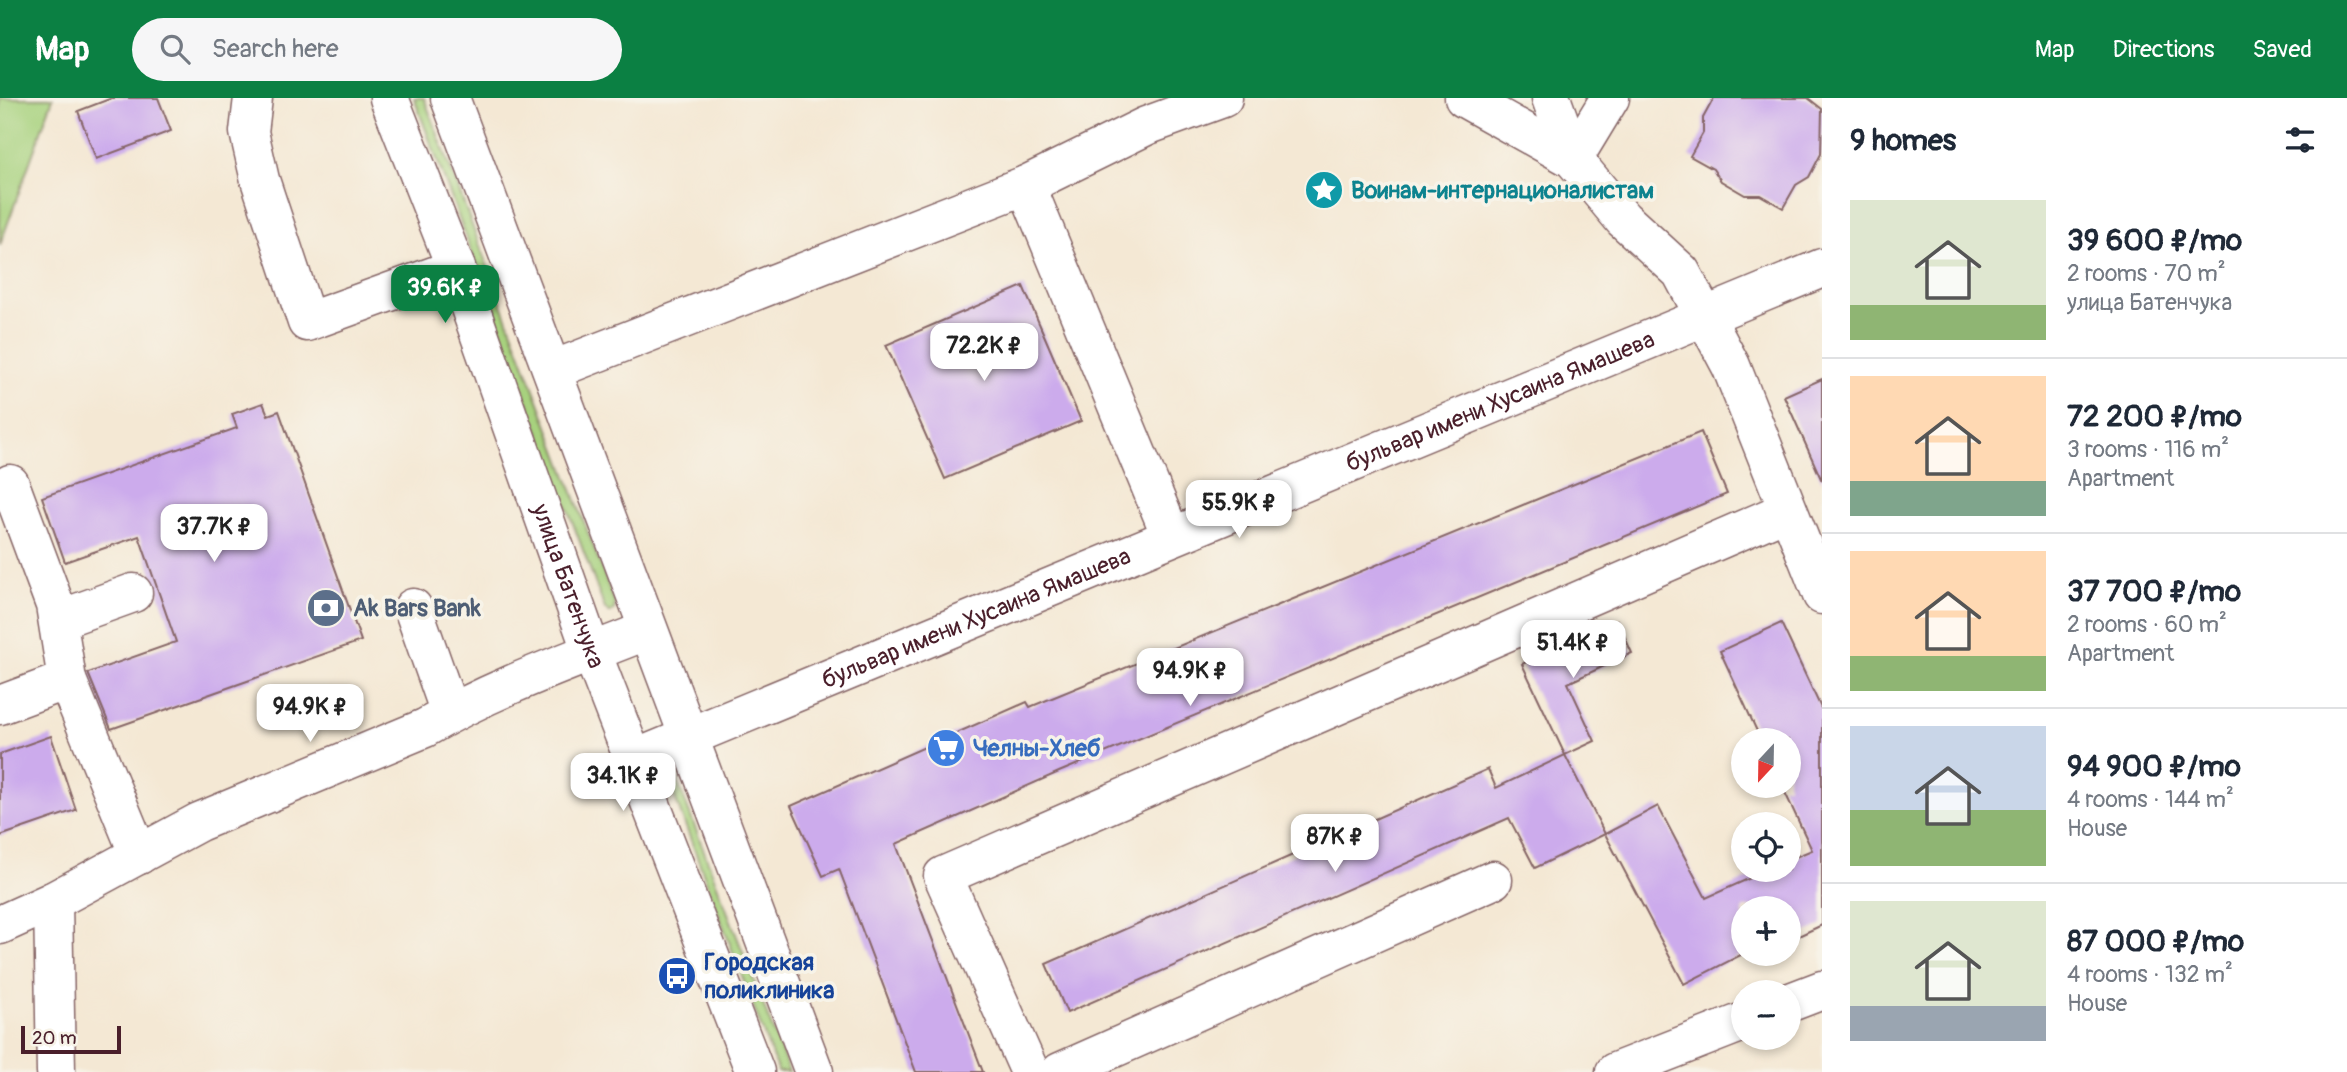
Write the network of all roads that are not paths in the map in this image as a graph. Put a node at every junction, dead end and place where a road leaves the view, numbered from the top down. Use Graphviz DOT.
graph roads {
  1 [pos="253,98"];
  2 [pos="390,98"];
  3 [pos="450,98"];
  4 [pos="1223,98"];
  5 [pos="1464,98"];
  6 [pos="1551,98"];
  7 [pos="1610,98"];
  8 [pos="1139,112"];
  9 [pos="1573,159"];
  10 [pos="1026,185"];
  11 [pos="456,268"];
  12 [pos="1822,268"];
  13 [pos="1707,316"];
  14 [pos="553,370"];
  15 [pos="10,484"];
  16 [pos="1786,511"];
  17 [pos="1171,536"];
  18 [pos="1818,577"];
  19 [pos="133,593"];
  20 [pos="413,608"];
  21 [pos="58,620"];
  22 [pos="648,630"];
  23 [pos="592,653"];
  24 [pos="67,680"];
  25 [pos="0,705"];
  26 [pos="450,713"];
  27 [pos="689,736"];
  28 [pos="635,759"];
  29 [pos="139,855"];
  30 [pos="1493,880"];
  31 [pos="54,901"];
  32 [pos="0,925"];
  33 [pos="1822,990"];
  34 [pos="1801,998"];
  35 [pos="1731,1026"];
  36 [pos="56,1072"];
  37 [pos="755,1072"];
  38 [pos="814,1072"];
  39 [pos="1030,1072"];
  40 [pos="1060,1072"];
  41 [pos="1615,1072"];
  1 -- 11 [label="main road"];
  2 -- 11 [label="main road, улица Батенчука"];
  3 -- 14 [label="main road"];
  4 -- 8 [label="main road"];
  5 -- 9 [label="main road"];
  6 -- 9 [label="main road"];
  7 -- 9 [label="main road"];
  8 -- 10 [label="main road"];
  9 -- 13 [label="main road"];
  10 -- 14 [label="main road"];
  10 -- 17 [label="main road"];
  11 -- 23 [label="main road, улица Батенчука"];
  12 -- 13 [label="main road, бульвар имени Хусаина Ямашева"];
  13 -- 16 [label="main road"];
  13 -- 17 [label="main road, бульвар имени Хусаина Ямашева"];
  14 -- 22 [label="main road"];
  15 -- 21 [label="main road"];
  16 -- 18 [label="main road"];
  16 -- 39 [label="main road"];
  17 -- 27 [label="main road, бульвар имени Хусаина Ямашева"];
  19 -- 21 [label="main road"];
  20 -- 26 [label="main road"];
  21 -- 24 [label="main road"];
  22 -- 23 [label="main road"];
  22 -- 27 [label="main road"];
  23 -- 26 [label="main road"];
  23 -- 28 [label="main road, улица Батенчука"];
  24 -- 25 [label="main road"];
  24 -- 29 [label="main road"];
  26 -- 29 [label="main road"];
  27 -- 28 [label="main road, бульвар имени Хусаина Ямашева"];
  27 -- 38 [label="main road"];
  28 -- 37 [label="main road, улица Батенчука"];
  29 -- 31 [label="main road"];
  30 -- 40 [label="main road"];
  31 -- 32 [label="main road"];
  31 -- 36 [label="main road"];
  33 -- 34 [label="main road"];
  35 -- 41 [label="main road"];
}
